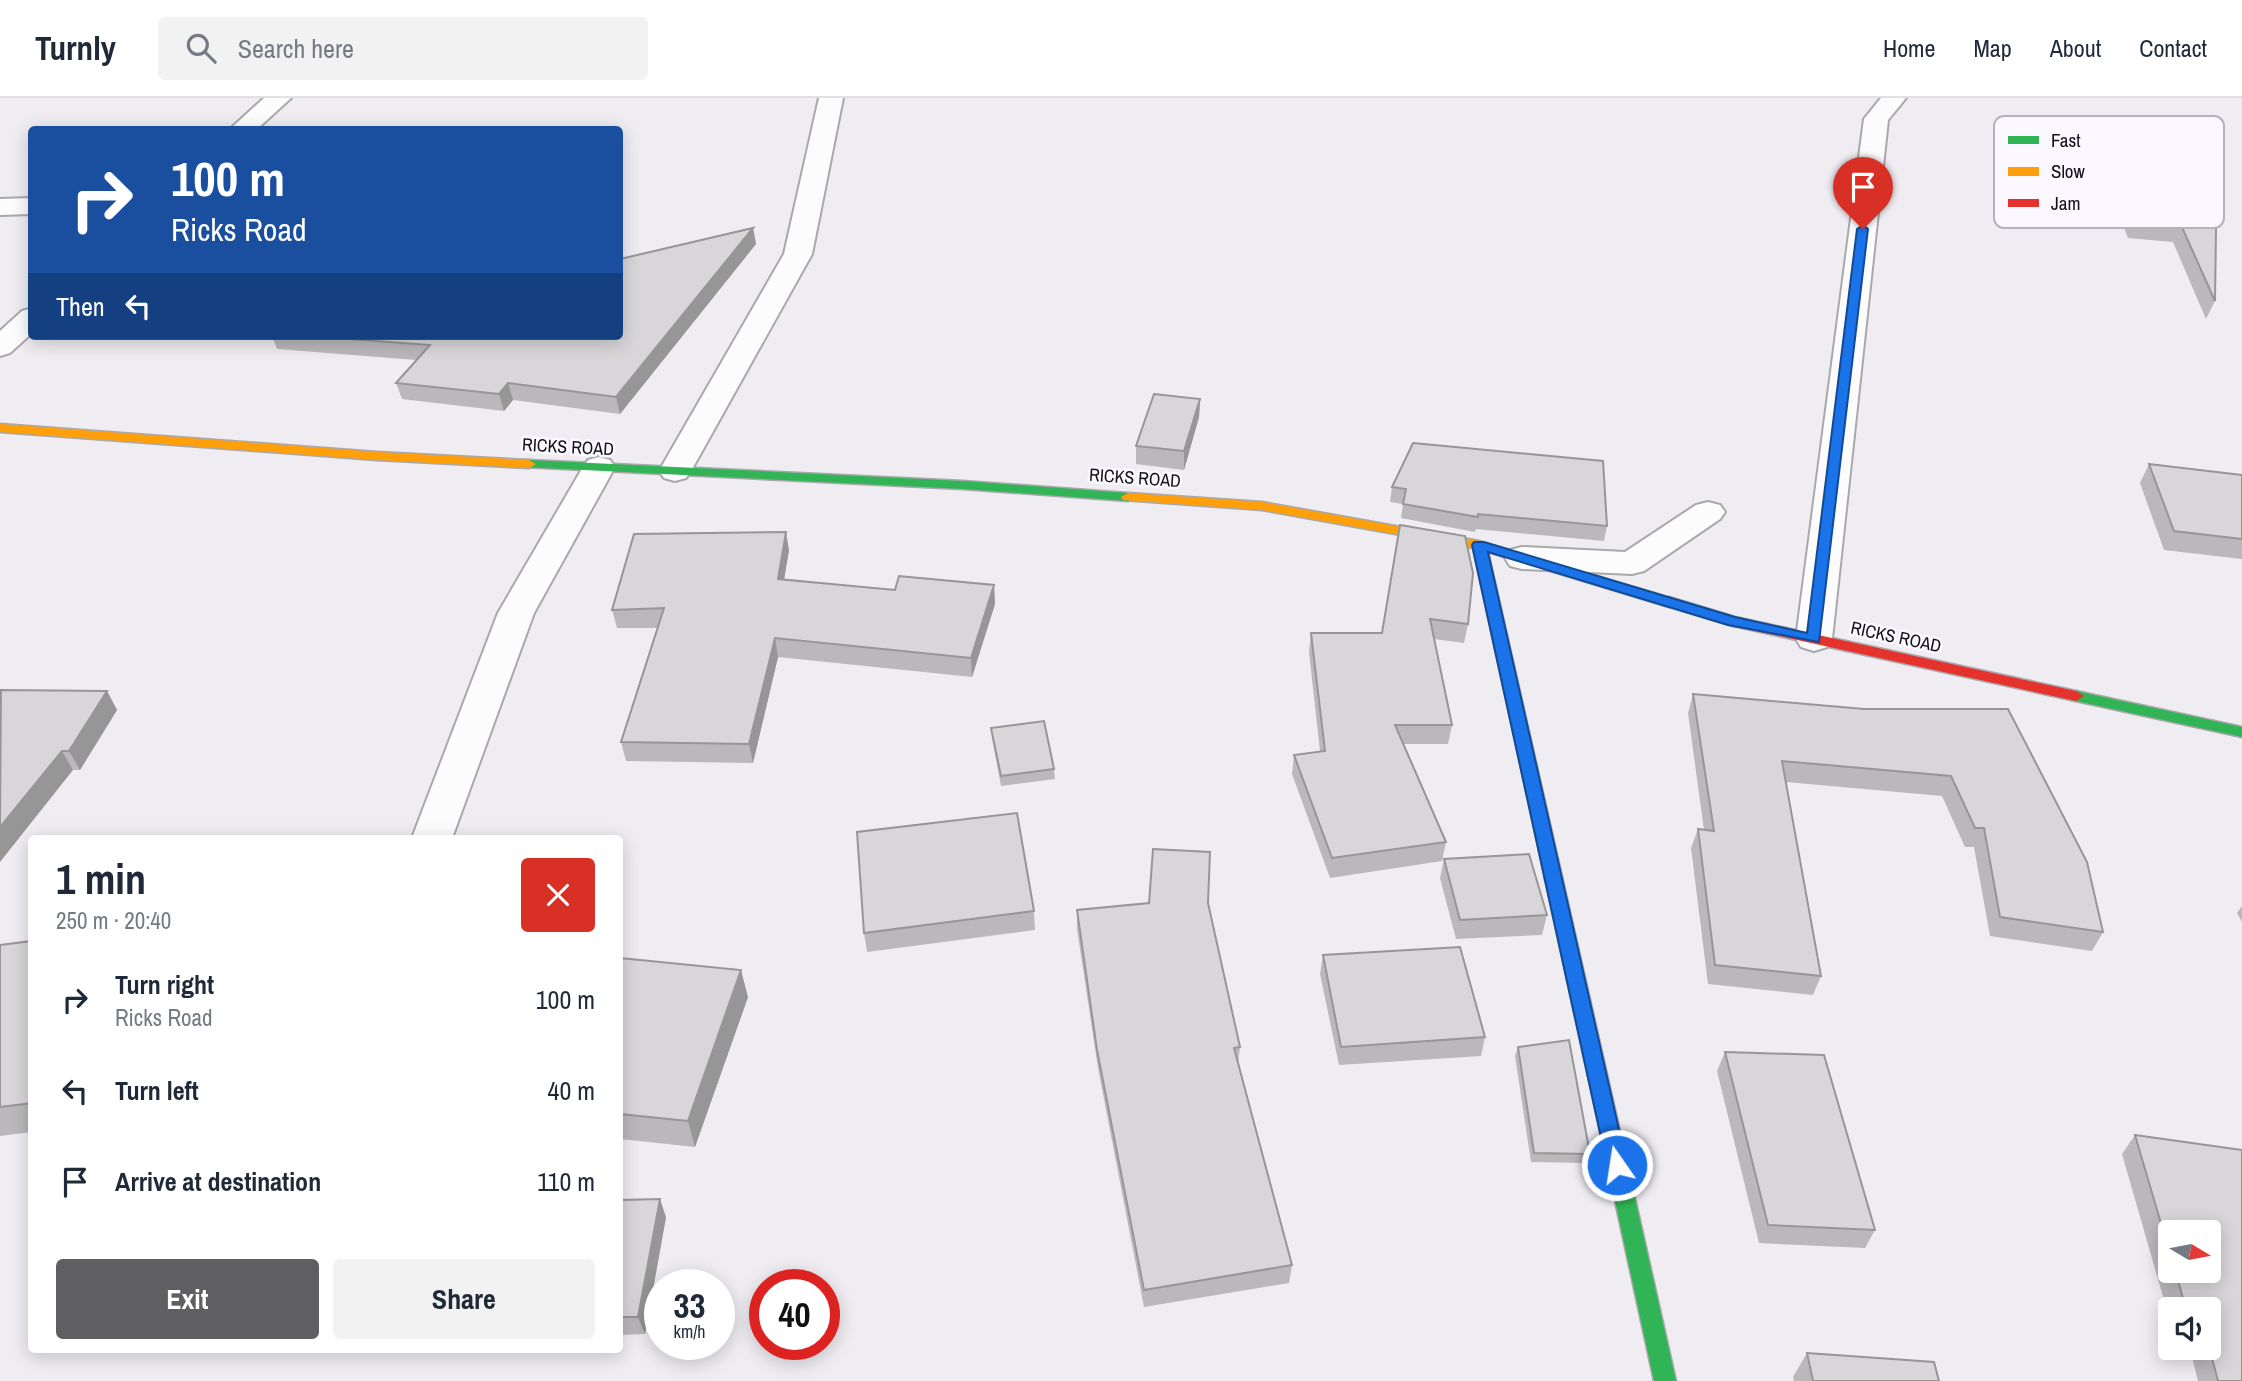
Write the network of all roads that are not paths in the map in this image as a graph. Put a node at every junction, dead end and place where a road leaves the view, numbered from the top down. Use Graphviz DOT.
graph roads {
  1 [pos="279,98"];
  2 [pos="831,98"];
  3 [pos="1894,98"];
  4 [pos="246,126"];
  5 [pos="28,206"];
  6 [pos="0,207"];
  7 [pos="28,321"];
  8 [pos="0,347"];
  9 [pos="0,428"];
  10 [pos="599,467"];
  11 [pos="676,471"];
  12 [pos="1708,512"];
  13 [pos="1479,545"];
  14 [pos="1522,558"];
  15 [pos="1814,639"];
  16 [pos="2242,732"];
  17 [pos="433,835"];
  18 [pos="1665,1381"];
  1 -- 4 [label="street"];
  2 -- 11 [label="street"];
  3 -- 15 [label="street"];
  5 -- 6 [label="street"];
  7 -- 8 [label="street"];
  9 -- 10 [label="street, RICKS ROAD"];
  10 -- 11 [label="street, RICKS ROAD"];
  10 -- 17 [label="street"];
  11 -- 13 [label="street, RICKS ROAD"];
  12 -- 14 [label="street"];
  13 -- 14 [label="street, RICKS ROAD"];
  13 -- 18 [label="street"];
  14 -- 15 [label="street, RICKS ROAD"];
  15 -- 16 [label="street, RICKS ROAD"];
}
